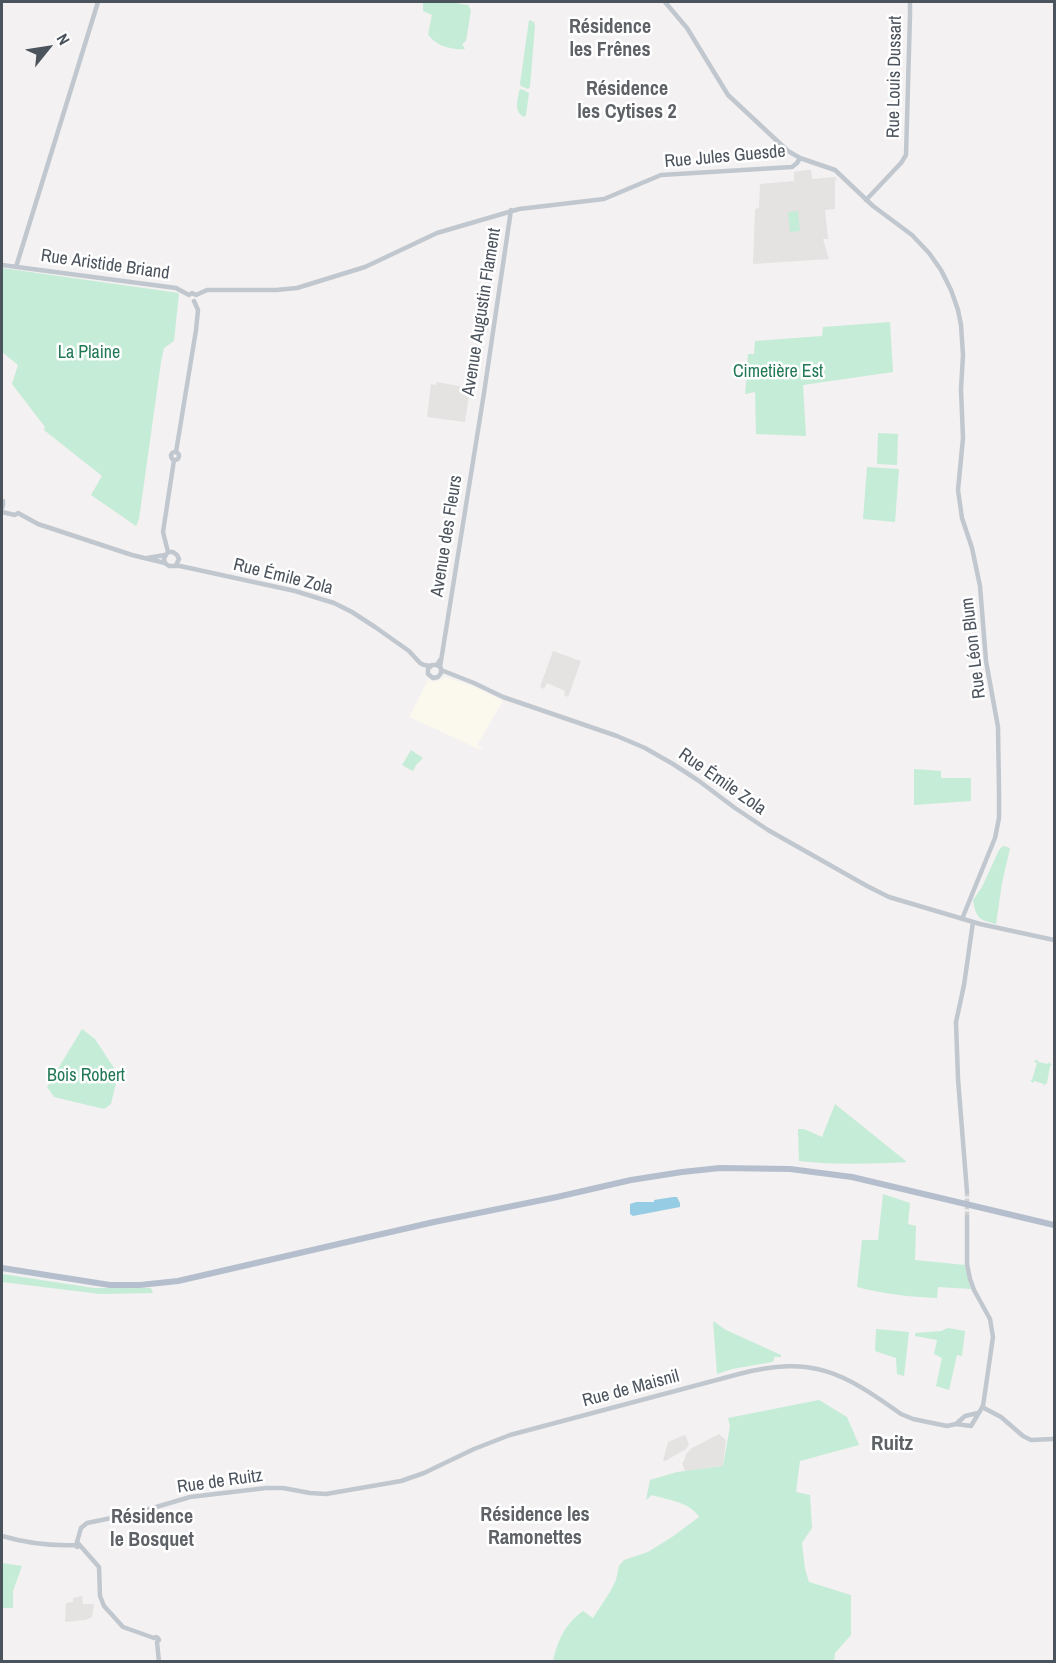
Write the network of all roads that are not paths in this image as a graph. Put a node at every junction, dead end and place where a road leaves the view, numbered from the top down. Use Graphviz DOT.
graph roads {
  1 [pos="98,2"];
  2 [pos="665,2"];
  3 [pos="910,2"];
  4 [pos="800,158"];
  5 [pos="867,200"];
  6 [pos="511,210"];
  7 [pos="2,265"];
  8 [pos="16,267"];
  9 [pos="189,295"];
  10 [pos="195,295"];
  11 [pos="194,301"];
  12 [pos="480,417"];
  13 [pos="3,501"];
  14 [pos="2,508"];
  15 [pos="2,513"];
  16 [pos="167,554"];
  17 [pos="144,558"];
  18 [pos="179,560"];
  19 [pos="165,563"];
  20 [pos="176,565"];
  21 [pos="201,570"];
  22 [pos="414,657"];
  23 [pos="438,667"];
  24 [pos="428,672"];
  25 [pos="962,919"];
  26 [pos="973,922"];
  27 [pos="1054,940"];
  28 [pos="967,1192"];
  29 [pos="967,1217"];
  30 [pos="1054,1226"];
  31 [pos="2,1268"];
  32 [pos="980,1411"];
  33 [pos="970,1415"];
  34 [pos="962,1418"];
  35 [pos="974,1420"];
  36 [pos="956,1425"];
  37 [pos="963,1425"];
  38 [pos="1054,1439"];
  39 [pos="310,1493"];
  40 [pos="2,1536"];
  41 [pos="77,1544"];
  42 [pos="159,1662"];
  1 -- 8 [label="street"];
  2 -- 4 [label="street"];
  3 -- 5 [label="street, Rue Louis Dussart"];
  4 -- 5 [label="street"];
  4 -- 6 [label="street, Rue Jules Guesde"];
  5 -- 25 [label="street, Rue Léon Blum"];
  6 -- 10 [label="street, Rue Jules Guesde"];
  6 -- 12 [label="street, Avenue Augustin Flament"];
  7 -- 8 [label="street, Rue Aristide Briand"];
  8 -- 9 [label="street, Rue Aristide Briand"];
  9 -- 10 [label="street"];
  9 -- 11 [label="street"];
  10 -- 11 [label="street"];
  11 -- 16 [label="street"];
  12 -- 23 [label="street, Avenue des Fleurs"];
  13 -- 14 [label="street"];
  15 -- 17 [label="street"];
  16 -- 17 [label="street"];
  16 -- 18 [label="street"];
  16 -- 19 [label="street"];
  17 -- 19 [label="street"];
  18 -- 20 [label="street"];
  18 -- 21 [label="street"];
  19 -- 20 [label="street"];
  20 -- 21 [label="street"];
  21 -- 22 [label="street, Rue Émile Zola"];
  22 -- 23 [label="street, Rue Émile Zola"];
  22 -- 24 [label="street, Rue Émile Zola"];
  23 -- 24 [label="street, Avenue des Fleurs"];
  23 -- 24 [label="street"];
  23 -- 25 [label="street, Rue Émile Zola"];
  25 -- 26 [label="street, Rue Émile Zola"];
  26 -- 27 [label="street, Rue Émile Zola"];
  26 -- 28 [label="street"];
  29 -- 32 [label="street"];
  30 -- 31 [label="main road"];
  32 -- 33 [label="street"];
  32 -- 35 [label="street"];
  32 -- 38 [label="street"];
  33 -- 34 [label="street"];
  33 -- 35 [label="street"];
  34 -- 36 [label="street"];
  34 -- 37 [label="street"];
  35 -- 37 [label="street"];
  36 -- 37 [label="street, Rue de Maisnil"];
  36 -- 39 [label="street, Rue de Maisnil"];
  39 -- 41 [label="street, Rue de Ruitz"];
  40 -- 41 [label="street"];
  41 -- 42 [label="street"];
}
